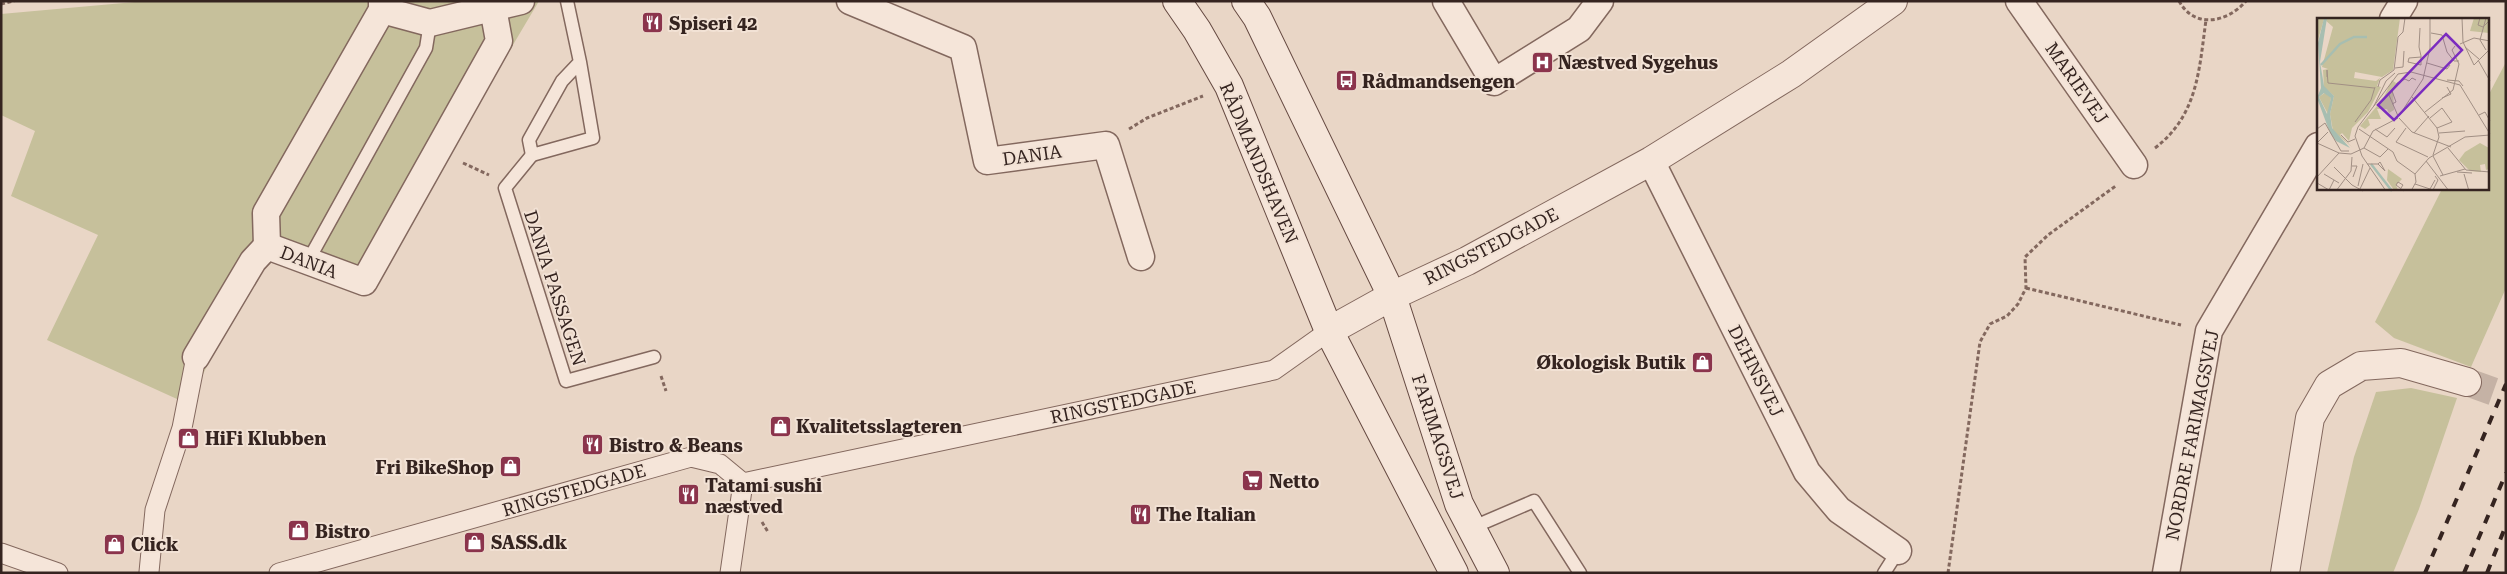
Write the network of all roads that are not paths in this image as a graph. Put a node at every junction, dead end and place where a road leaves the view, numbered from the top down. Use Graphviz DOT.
graph roads {
  1 [pos="521,1"];
  2 [pos="567,1"];
  3 [pos="850,1"];
  4 [pos="1177,1"];
  5 [pos="1246,1"];
  6 [pos="1446,1"];
  7 [pos="1600,1"];
  8 [pos="1893,1"];
  9 [pos="2019,1"];
  10 [pos="2404,1"];
  11 [pos="382,6"];
  12 [pos="493,8"];
  13 [pos="443,14"];
  14 [pos="2394,18"];
  15 [pos="580,62"];
  16 [pos="2317,148"];
  17 [pos="532,155"];
  18 [pos="1651,161"];
  19 [pos="2134,165"];
  20 [pos="267,246"];
  21 [pos="1141,257"];
  22 [pos="308,261"];
  23 [pos="1392,296"];
  24 [pos="1329,331"];
  25 [pos="196,357"];
  26 [pos="654,357"];
  27 [pos="2467,382"];
  28 [pos="743,483"];
  29 [pos="1471,528"];
  30 [pos="1898,551"];
  31 [pos="1,553"];
  32 [pos="144,572"];
  33 [pos="58,573"];
  34 [pos="279,573"];
  35 [pos="730,573"];
  36 [pos="1454,573"];
  37 [pos="1495,573"];
  38 [pos="1580,573"];
  39 [pos="1884,573"];
  40 [pos="2166,573"];
  41 [pos="2285,573"];
  1 -- 12 [label="street"];
  2 -- 15 [label="lane"];
  3 -- 21 [label="street, DANIA"];
  4 -- 24 [label="main road, RÅDMANDSHAVEN"];
  5 -- 23 [label="main road"];
  6 -- 7 [label="street"];
  8 -- 18 [label="main road, RINGSTEDGADE"];
  9 -- 19 [label="street, MARIEVEJ"];
  10 -- 14 [label="street"];
  11 -- 13 [label="street"];
  11 -- 20 [label="street"];
  12 -- 13 [label="street"];
  12 -- 22 [label="street, DANIA"];
  13 -- 22 [label="lane"];
  15 -- 17 [label="lane"];
  15 -- 17 [label="lane"];
  16 -- 40 [label="street, NORDRE FARIMAGSVEJ"];
  17 -- 26 [label="lane, DANIA PASSAGEN"];
  18 -- 23 [label="main road, RINGSTEDGADE"];
  18 -- 30 [label="street, DEHNSVEJ"];
  20 -- 22 [label="street, DANIA"];
  20 -- 25 [label="street, DANIA"];
  23 -- 24 [label="main road, RINGSTEDGADE"];
  23 -- 29 [label="main road, FARIMAGSVEJ"];
  24 -- 28 [label="street, RINGSTEDGADE"];
  24 -- 36 [label="main road"];
  25 -- 32 [label="street, DANIA"];
  27 -- 41 [label="main road"];
  28 -- 34 [label="street, RINGSTEDGADE"];
  28 -- 35 [label="street"];
  29 -- 37 [label="main road, FARIMAGSVEJ"];
  29 -- 38 [label="lane"];
  30 -- 39 [label="lane"];
  31 -- 33 [label="street"];
}
